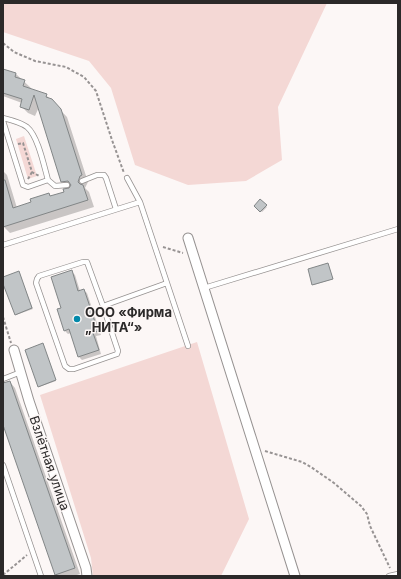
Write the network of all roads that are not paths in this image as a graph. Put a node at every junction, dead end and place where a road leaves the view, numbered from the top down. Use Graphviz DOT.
graph roads {
  1 [pos="3,120"];
  2 [pos="127,178"];
  3 [pos="48,180"];
  4 [pos="82,181"];
  5 [pos="67,185"];
  6 [pos="140,202"];
  7 [pos="116,209"];
  8 [pos="398,229"];
  9 [pos="188,238"];
  10 [pos="3,245"];
  11 [pos="167,283"];
  12 [pos="204,288"];
  13 [pos="103,306"];
  14 [pos="188,346"];
  15 [pos="14,350"];
  16 [pos="21,372"];
  17 [pos="3,378"];
  18 [pos="3,465"];
  19 [pos="398,574"];
  20 [pos="41,576"];
  21 [pos="87,576"];
  22 [pos="295,576"];
  23 [pos="391,576"];
  1 -- 3 [label="lane"];
  1 -- 3 [label="lane"];
  2 -- 6 [label="lane"];
  3 -- 5 [label="lane"];
  4 -- 7 [label="lane"];
  6 -- 7 [label="lane"];
  6 -- 11 [label="lane"];
  7 -- 10 [label="lane"];
  8 -- 12 [label="lane"];
  9 -- 12 [label="street"];
  11 -- 13 [label="lane"];
  11 -- 14 [label="lane"];
  12 -- 22 [label="street"];
  13 -- 13 [label="lane"];
  15 -- 16 [label="street, Взлётная улица"];
  16 -- 17 [label="lane"];
  16 -- 21 [label="street, Взлётная улица"];
  18 -- 20 [label="lane"];
  19 -- 23 [label="lane"];
}
